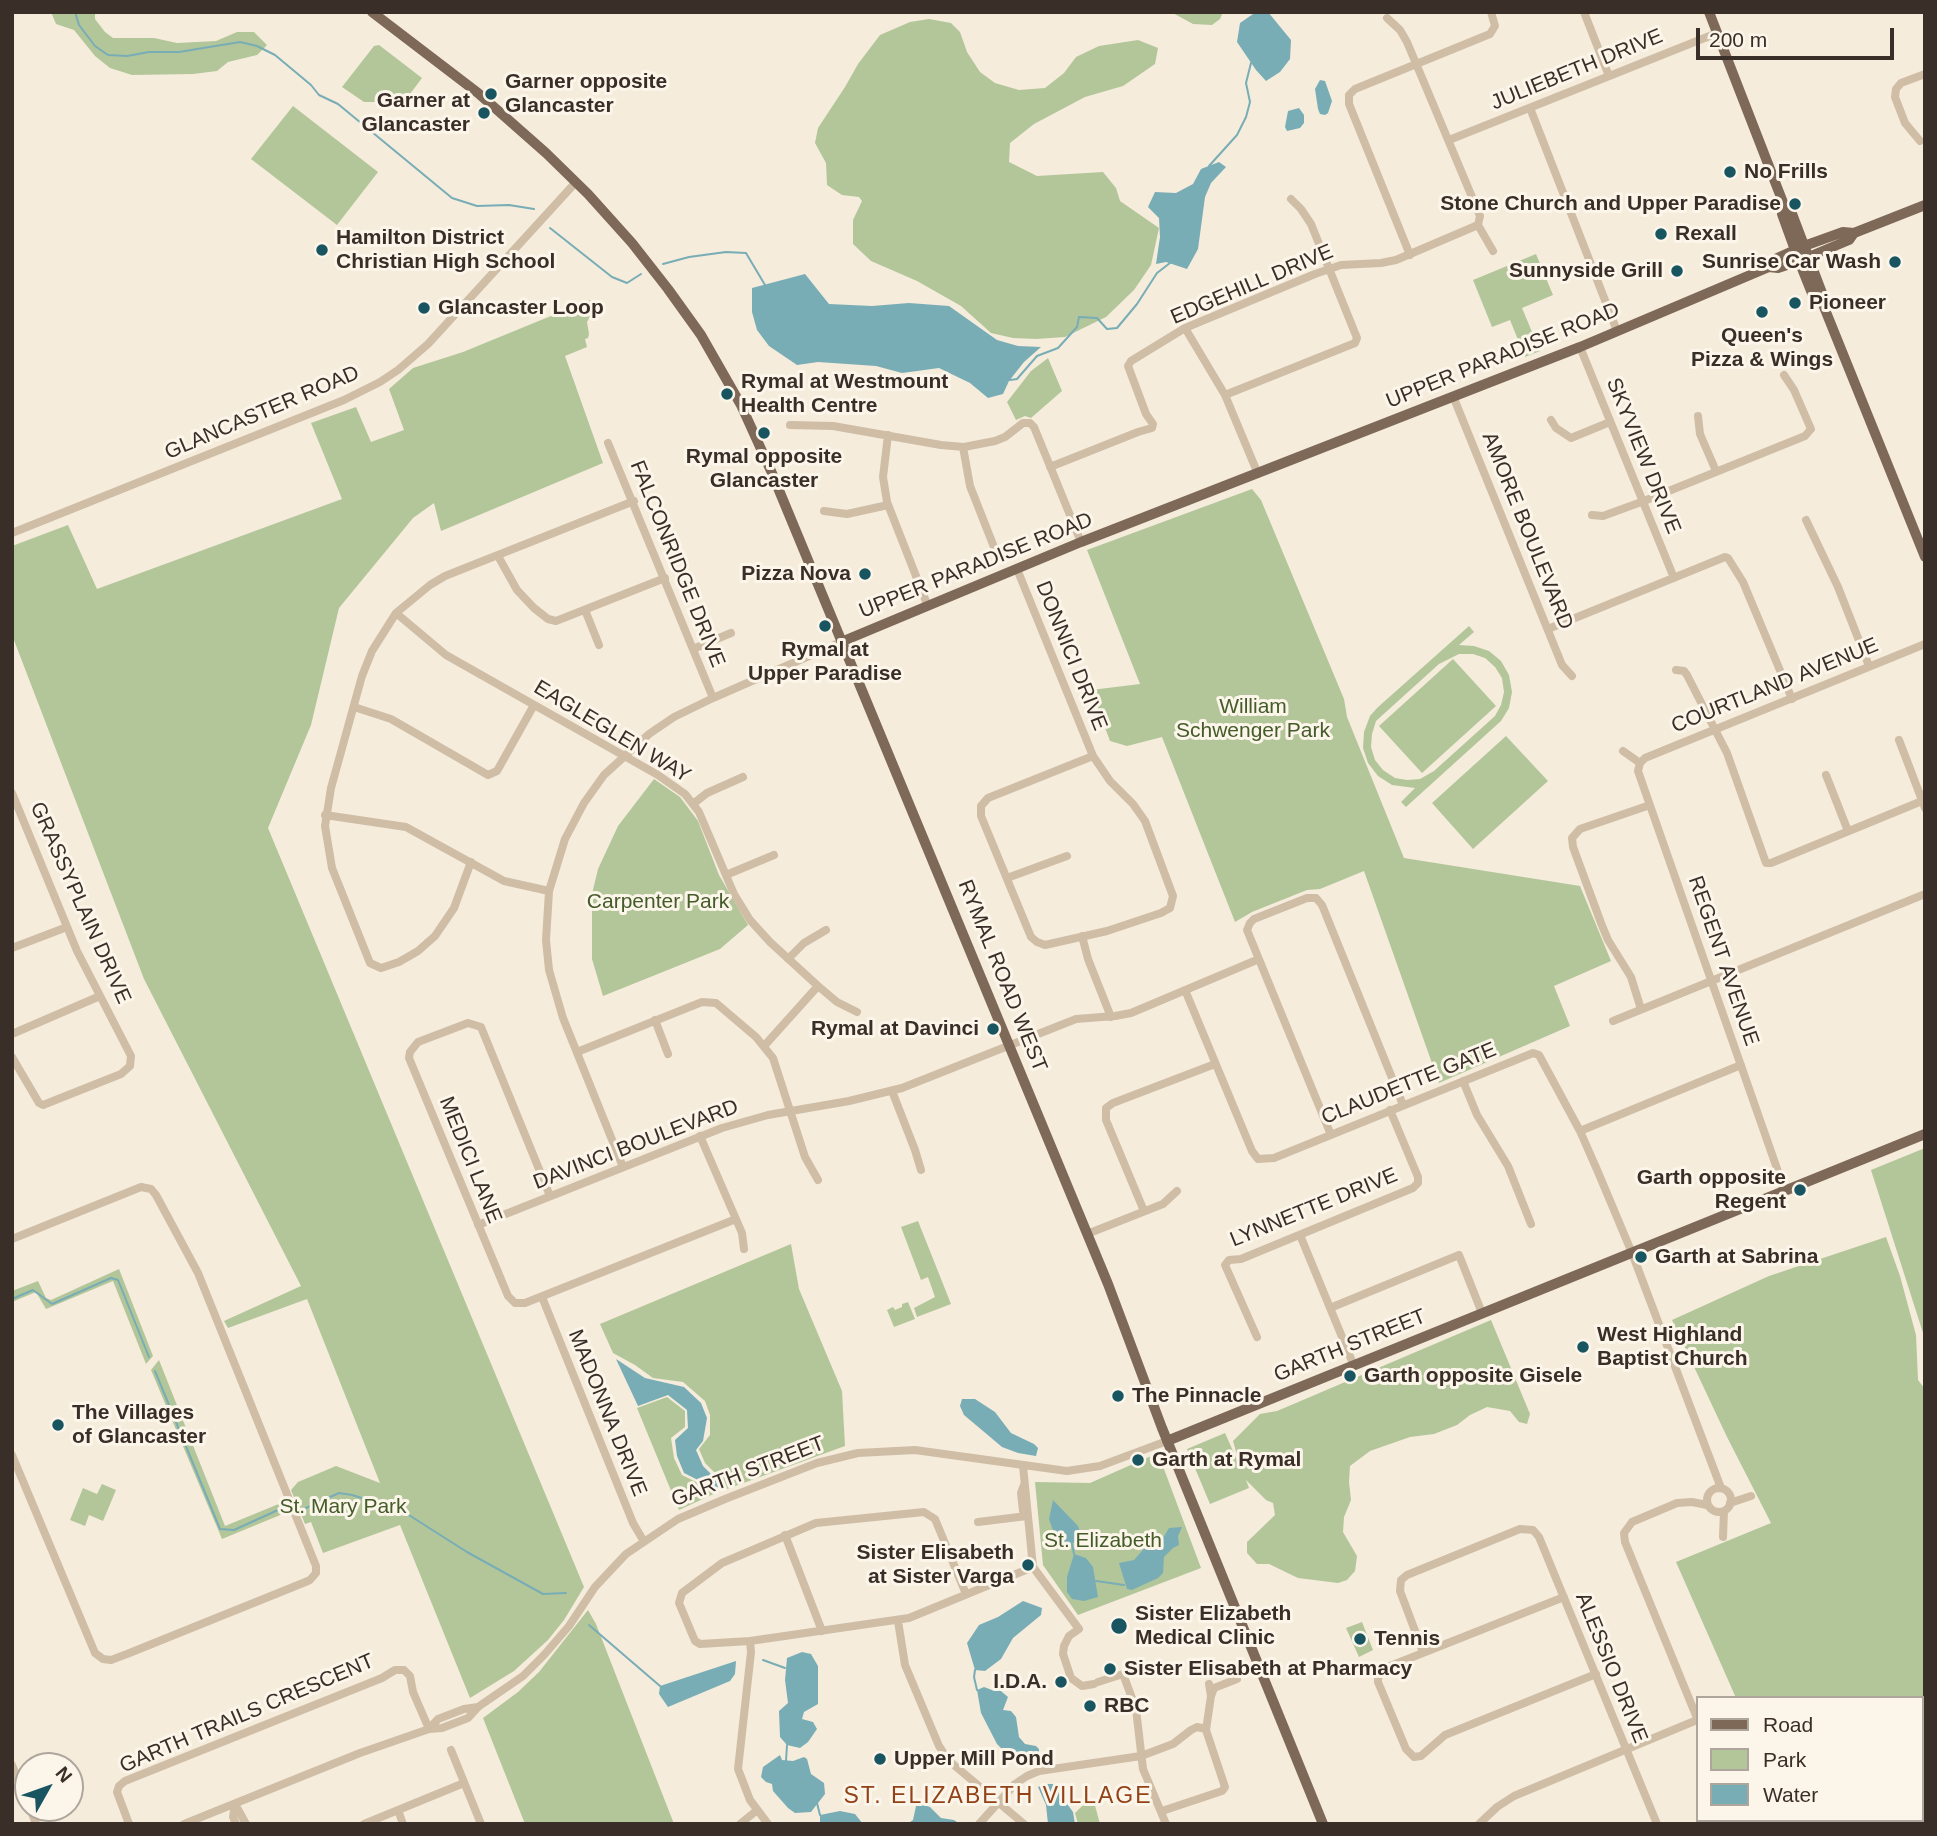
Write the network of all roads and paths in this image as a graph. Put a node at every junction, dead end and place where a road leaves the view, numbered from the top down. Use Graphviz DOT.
graph roads {
  1 [pos="372,12"];
  2 [pos="1491,12"];
  3 [pos="1584,12"];
  4 [pos="1709,12"];
  5 [pos="1387,18"];
  6 [pos="1717,33"];
  7 [pos="1416,64"];
  8 [pos="1925,74"];
  9 [pos="1609,76"];
  10 [pos="1530,108"];
  11 [pos="1449,140"];
  12 [pos="1920,141"];
  13 [pos="576,182"];
  14 [pos="1291,199"];
  15 [pos="1925,205"];
  16 [pos="1478,225"];
  17 [pos="1493,251"];
  18 [pos="1802,253"];
  19 [pos="1410,255"];
  20 [pos="1329,269"];
  21 [pos="1185,328"];
  22 [pos="1617,331"];
  23 [pos="1580,347"];
  24 [pos="1784,375"];
  25 [pos="1225,395"];
  26 [pos="1453,396"];
  27 [pos="1698,416"];
  28 [pos="1551,420"];
  29 [pos="1610,422"];
  30 [pos="790,425"];
  31 [pos="888,435"];
  32 [pos="608,443"];
  33 [pos="962,447"];
  34 [pos="1050,467"];
  35 [pos="1716,471"];
  36 [pos="1258,474"];
  37 [pos="634,501"];
  38 [pos="1644,501"];
  39 [pos="888,505"];
  40 [pos="824,511"];
  41 [pos="1592,515"];
  42 [pos="1806,520"];
  43 [pos="12,533"];
  44 [pos="1081,542"];
  45 [pos="994,547"];
  46 [pos="498,556"];
  47 [pos="1925,557"];
  48 [pos="1017,569"];
  49 [pos="665,578"];
  50 [pos="1674,578"];
  51 [pos="928,604"];
  52 [pos="585,610"];
  53 [pos="396,613"];
  54 [pos="1548,629"];
  55 [pos="731,633"];
  56 [pos="841,642"];
  57 [pos="1925,644"];
  58 [pos="599,645"];
  59 [pos="693,649"];
  60 [pos="1869,666"];
  61 [pos="1676,670"];
  62 [pos="1572,676"];
  63 [pos="713,698"];
  64 [pos="1792,699"];
  65 [pos="534,705"];
  66 [pos="354,707"];
  67 [pos="1716,730"];
  68 [pos="1899,740"];
  69 [pos="1623,751"];
  70 [pos="622,756"];
  71 [pos="1093,756"];
  72 [pos="1640,763"];
  73 [pos="1826,775"];
  74 [pos="743,777"];
  75 [pos="13,795"];
  76 [pos="693,804"];
  77 [pos="1650,805"];
  78 [pos="1923,805"];
  79 [pos="326,814"];
  80 [pos="1848,831"];
  81 [pos="774,855"];
  82 [pos="1067,856"];
  83 [pos="471,862"];
  84 [pos="726,875"];
  85 [pos="1007,878"];
  86 [pos="549,891"];
  87 [pos="1925,894"];
  88 [pos="67,927"];
  89 [pos="826,930"];
  90 [pos="1082,936"];
  91 [pos="12,948"];
  92 [pos="788,959"];
  93 [pos="1259,959"];
  94 [pos="1712,981"];
  95 [pos="818,986"];
  96 [pos="1185,990"];
  97 [pos="100,996"];
  98 [pos="1641,1009"];
  99 [pos="857,1012"];
  100 [pos="1111,1017"];
  101 [pos="655,1020"];
  102 [pos="1613,1021"];
  103 [pos="12,1034"];
  104 [pos="765,1045"];
  105 [pos="1010,1046"];
  106 [pos="577,1052"];
  107 [pos="668,1054"];
  108 [pos="12,1057"];
  109 [pos="1215,1064"];
  110 [pos="1741,1065"];
  111 [pos="1464,1081"];
  112 [pos="892,1091"];
  113 [pos="1403,1105"];
  114 [pos="792,1110"];
  115 [pos="1390,1110"];
  116 [pos="1580,1132"];
  117 [pos="1925,1134"];
  118 [pos="1331,1135"];
  119 [pos="700,1136"];
  120 [pos="623,1167"];
  121 [pos="921,1170"];
  122 [pos="818,1180"];
  123 [pos="1177,1191"];
  124 [pos="1783,1191"];
  125 [pos="550,1196"];
  126 [pos="1144,1212"];
  127 [pos="736,1219"];
  128 [pos="1531,1224"];
  129 [pos="478,1225"];
  130 [pos="1087,1234"];
  131 [pos="1300,1235"];
  132 [pos="12,1238"];
  133 [pos="744,1249"];
  134 [pos="1632,1253"];
  135 [pos="542,1297"];
  136 [pos="1330,1308"];
  137 [pos="1482,1313"];
  138 [pos="1257,1337"];
  139 [pos="1354,1366"];
  140 [pos="1167,1441"];
  141 [pos="12,1455"];
  142 [pos="1023,1466"];
  143 [pos="1714,1491"];
  144 [pos="1751,1496"];
  145 [pos="1730,1499"];
  146 [pos="1692,1502"];
  147 [pos="1707,1505"];
  148 [pos="1720,1511"];
  149 [pos="1027,1516"];
  150 [pos="978,1522"];
  151 [pos="785,1535"];
  152 [pos="1723,1537"];
  153 [pos="643,1540"];
  154 [pos="1033,1567"];
  155 [pos="966,1594"];
  156 [pos="1564,1597"];
  157 [pos="898,1621"];
  158 [pos="821,1631"];
  159 [pos="750,1641"];
  160 [pos="1423,1653"];
  161 [pos="1595,1674"];
  162 [pos="1237,1679"];
  163 [pos="1209,1684"];
  164 [pos="1211,1696"];
  165 [pos="1696,1717"];
  166 [pos="1696,1719"];
  167 [pos="429,1729"];
  168 [pos="1206,1729"];
  169 [pos="451,1750"];
  170 [pos="1625,1751"];
  171 [pos="1141,1756"];
  172 [pos="464,1783"];
  173 [pos="997,1802"];
  174 [pos="234,1804"];
  175 [pos="398,1810"];
  176 [pos="756,1811"];
  177 [pos="1162,1811"];
  178 [pos="129,1824"];
  179 [pos="184,1824"];
  180 [pos="236,1824"];
  181 [pos="246,1824"];
  182 [pos="364,1824"];
  183 [pos="403,1824"];
  184 [pos="481,1824"];
  185 [pos="740,1824"];
  186 [pos="768,1824"];
  187 [pos="979,1824"];
  188 [pos="1024,1824"];
  189 [pos="1166,1824"];
  190 [pos="1323,1824"];
  191 [pos="1479,1824"];
  192 [pos="1657,1824"];
  1 -- 13 [label="main road, RYMAL ROAD WEST"];
  2 -- 7 [label="street"];
  3 -- 9 [label="street"];
  4 -- 6 [label="main road"];
  5 -- 7 [label="street"];
  6 -- 9 [label="street, JULIEBETH DRIVE"];
  6 -- 18 [label="main road"];
  7 -- 11 [label="street"];
  7 -- 19 [label="street"];
  8 -- 12 [label="street"];
  9 -- 10 [label="street, JULIEBETH DRIVE"];
  10 -- 11 [label="street, JULIEBETH DRIVE"];
  10 -- 22 [label="street"];
  11 -- 16 [label="street"];
  13 -- 43 [label="street, GLANCASTER ROAD"];
  13 -- 56 [label="main road, RYMAL ROAD WEST"];
  14 -- 20 [label="street"];
  15 -- 18 [label="main road, UPPER PARADISE ROAD"];
  16 -- 17 [label="street"];
  16 -- 19 [label="street, EDGEHILL DRIVE"];
  18 -- 22 [label="main road, UPPER PARADISE ROAD"];
  18 -- 47 [label="main road"];
  19 -- 20 [label="street, EDGEHILL DRIVE"];
  20 -- 21 [label="street, EDGEHILL DRIVE"];
  20 -- 25 [label="street"];
  21 -- 25 [label="street"];
  21 -- 34 [label="street, EDGEHILL DRIVE"];
  22 -- 23 [label="main road, UPPER PARADISE ROAD"];
  23 -- 26 [label="main road, UPPER PARADISE ROAD"];
  23 -- 29 [label="street, SKYVIEW DRIVE"];
  24 -- 35 [label="street"];
  25 -- 36 [label="street"];
  26 -- 36 [label="main road, UPPER PARADISE ROAD"];
  26 -- 54 [label="street, AMORE BOULEVARD"];
  27 -- 35 [label="street"];
  28 -- 29 [label="street"];
  29 -- 38 [label="street, SKYVIEW DRIVE"];
  30 -- 31 [label="street"];
  31 -- 33 [label="street"];
  31 -- 39 [label="street"];
  32 -- 37 [label="street, FALCONRIDGE DRIVE"];
  33 -- 34 [label="street"];
  33 -- 45 [label="street"];
  34 -- 44 [label="street"];
  35 -- 38 [label="street"];
  36 -- 44 [label="main road, UPPER PARADISE ROAD"];
  37 -- 46 [label="street"];
  37 -- 49 [label="street, FALCONRIDGE DRIVE"];
  38 -- 41 [label="street"];
  38 -- 50 [label="street, SKYVIEW DRIVE"];
  39 -- 40 [label="street"];
  39 -- 51 [label="street"];
  42 -- 60 [label="street"];
  44 -- 48 [label="main road, UPPER PARADISE ROAD"];
  46 -- 52 [label="street"];
  46 -- 53 [label="street"];
  48 -- 51 [label="main road, UPPER PARADISE ROAD"];
  48 -- 71 [label="street, DONNICI DRIVE"];
  49 -- 52 [label="street"];
  49 -- 59 [label="street, FALCONRIDGE DRIVE"];
  50 -- 54 [label="street"];
  50 -- 64 [label="street"];
  51 -- 56 [label="main road, UPPER PARADISE ROAD"];
  52 -- 58 [label="street"];
  53 -- 65 [label="street, EAGLEGLEN WAY"];
  53 -- 66 [label="street"];
  54 -- 62 [label="street, AMORE BOULEVARD"];
  55 -- 59 [label="street"];
  56 -- 63 [label="street, UPPER PARADISE ROAD"];
  56 -- 105 [label="main road, RYMAL ROAD WEST"];
  57 -- 60 [label="street, COURTLAND AVENUE"];
  59 -- 63 [label="street, FALCONRIDGE DRIVE"];
  60 -- 64 [label="street, COURTLAND AVENUE"];
  61 -- 67 [label="street"];
  63 -- 70 [label="street, UPPER PARADISE ROAD"];
  64 -- 67 [label="street, COURTLAND AVENUE"];
  65 -- 66 [label="street"];
  65 -- 70 [label="street, EAGLEGLEN WAY"];
  66 -- 79 [label="street"];
  67 -- 72 [label="street, COURTLAND AVENUE"];
  67 -- 80 [label="street"];
  68 -- 78 [label="street"];
  69 -- 72 [label="street"];
  70 -- 76 [label="street, EAGLEGLEN WAY"];
  70 -- 86 [label="street, UPPER PARADISE ROAD"];
  71 -- 85 [label="street, DONNICI DRIVE"];
  71 -- 90 [label="street, DONNICI DRIVE"];
  72 -- 77 [label="street, REGENT AVENUE"];
  73 -- 80 [label="street"];
  74 -- 76 [label="street"];
  75 -- 88 [label="street, GRASSYPLAIN DRIVE"];
  76 -- 84 [label="street, EAGLEGLEN WAY"];
  77 -- 94 [label="street, REGENT AVENUE"];
  77 -- 98 [label="street"];
  78 -- 80 [label="street"];
  79 -- 83 [label="street"];
  79 -- 83 [label="street"];
  81 -- 84 [label="street"];
  82 -- 85 [label="street"];
  83 -- 86 [label="street"];
  84 -- 92 [label="street, EAGLEGLEN WAY"];
  85 -- 90 [label="street, DONNICI DRIVE"];
  86 -- 106 [label="street, UPPER PARADISE ROAD"];
  87 -- 94 [label="street"];
  88 -- 91 [label="street"];
  88 -- 97 [label="street, GRASSYPLAIN DRIVE"];
  89 -- 92 [label="street"];
  90 -- 100 [label="street"];
  92 -- 95 [label="street, EAGLEGLEN WAY"];
  93 -- 96 [label="street, DAVINCI BOULEVARD"];
  93 -- 113 [label="street"];
  93 -- 118 [label="street"];
  94 -- 98 [label="street"];
  94 -- 110 [label="street, REGENT AVENUE"];
  95 -- 99 [label="street, EAGLEGLEN WAY"];
  95 -- 104 [label="street"];
  96 -- 100 [label="street, DAVINCI BOULEVARD"];
  96 -- 109 [label="street, CLAUDETTE GATE"];
  97 -- 103 [label="street"];
  97 -- 108 [label="street, GRASSYPLAIN DRIVE"];
  98 -- 102 [label="street"];
  100 -- 105 [label="street, DAVINCI BOULEVARD"];
  101 -- 104 [label="street"];
  101 -- 106 [label="street"];
  101 -- 107 [label="street"];
  104 -- 114 [label="street"];
  105 -- 112 [label="street, DAVINCI BOULEVARD"];
  105 -- 130 [label="main road, RYMAL ROAD WEST"];
  106 -- 120 [label="street, UPPER PARADISE ROAD"];
  109 -- 118 [label="street, CLAUDETTE GATE"];
  109 -- 126 [label="street"];
  110 -- 116 [label="street"];
  110 -- 124 [label="street, REGENT AVENUE"];
  111 -- 113 [label="street, CLAUDETTE GATE"];
  111 -- 116 [label="street, CLAUDETTE GATE"];
  111 -- 128 [label="street"];
  112 -- 114 [label="street, DAVINCI BOULEVARD"];
  112 -- 121 [label="street"];
  113 -- 115 [label="street, CLAUDETTE GATE"];
  114 -- 119 [label="street, DAVINCI BOULEVARD"];
  114 -- 122 [label="street"];
  115 -- 118 [label="street, CLAUDETTE GATE"];
  115 -- 131 [label="street, LYNNETTE DRIVE"];
  116 -- 134 [label="street, CLAUDETTE GATE"];
  117 -- 124 [label="main road, GARTH STREET"];
  119 -- 120 [label="street, DAVINCI BOULEVARD"];
  119 -- 127 [label="street"];
  120 -- 125 [label="street, DAVINCI BOULEVARD"];
  123 -- 126 [label="street"];
  124 -- 134 [label="main road, GARTH STREET"];
  125 -- 129 [label="street, DAVINCI BOULEVARD"];
  125 -- 129 [label="street, MEDICI LANE"];
  126 -- 130 [label="street"];
  127 -- 133 [label="street"];
  127 -- 135 [label="street, MEDICI LANE"];
  129 -- 135 [label="street, MEDICI LANE"];
  130 -- 140 [label="main road, RYMAL ROAD WEST"];
  131 -- 136 [label="street"];
  131 -- 138 [label="street, LYNNETTE DRIVE"];
  132 -- 141 [label="street"];
  134 -- 137 [label="main road, GARTH STREET"];
  134 -- 143 [label="street, CLAUDETTE GATE"];
  135 -- 153 [label="street, MADONNA DRIVE"];
  136 -- 137 [label="street"];
  136 -- 139 [label="street"];
  137 -- 139 [label="main road, GARTH STREET"];
  139 -- 140 [label="main road, GARTH STREET"];
  140 -- 142 [label="street, GARTH STREET"];
  140 -- 190 [label="main road, RYMAL ROAD WEST"];
  142 -- 149 [label="street"];
  142 -- 153 [label="street, GARTH STREET"];
  143 -- 145 [label="street"];
  143 -- 146 [label="street"];
  143 -- 147 [label="street"];
  144 -- 145 [label="street"];
  145 -- 148 [label="street"];
  146 -- 147 [label="street"];
  146 -- 165 [label="street"];
  147 -- 148 [label="street"];
  148 -- 152 [label="street"];
  149 -- 150 [label="street"];
  149 -- 154 [label="street"];
  151 -- 155 [label="street"];
  151 -- 158 [label="street"];
  151 -- 159 [label="street"];
  153 -- 167 [label="street, GARTH STREET"];
  154 -- 155 [label="street"];
  154 -- 171 [label="street"];
  155 -- 157 [label="street"];
  156 -- 160 [label="street"];
  156 -- 160 [label="street, ALESSIO DRIVE"];
  156 -- 161 [label="street, ALESSIO DRIVE"];
  157 -- 158 [label="street"];
  157 -- 173 [label="street"];
  158 -- 159 [label="street"];
  159 -- 176 [label="street"];
  160 -- 161 [label="street"];
  161 -- 170 [label="street, ALESSIO DRIVE"];
  162 -- 164 [label="street"];
  163 -- 164 [label="street"];
  164 -- 168 [label="street"];
  166 -- 170 [label="street"];
  167 -- 174 [label="street, GARTH STREET"];
  167 -- 178 [label="street, GARTH TRAILS CRESCENT"];
  168 -- 171 [label="street"];
  168 -- 177 [label="street"];
  169 -- 172 [label="street"];
  170 -- 191 [label="street"];
  170 -- 192 [label="street, ALESSIO DRIVE"];
  171 -- 173 [label="street"];
  171 -- 177 [label="street"];
  172 -- 175 [label="street"];
  172 -- 184 [label="street"];
  173 -- 187 [label="street"];
  173 -- 188 [label="street"];
  174 -- 179 [label="street, GARTH STREET"];
  174 -- 180 [label="street"];
  174 -- 181 [label="street"];
  175 -- 182 [label="street"];
  175 -- 183 [label="street"];
  176 -- 185 [label="street"];
  176 -- 186 [label="street"];
  177 -- 189 [label="street"];
}
